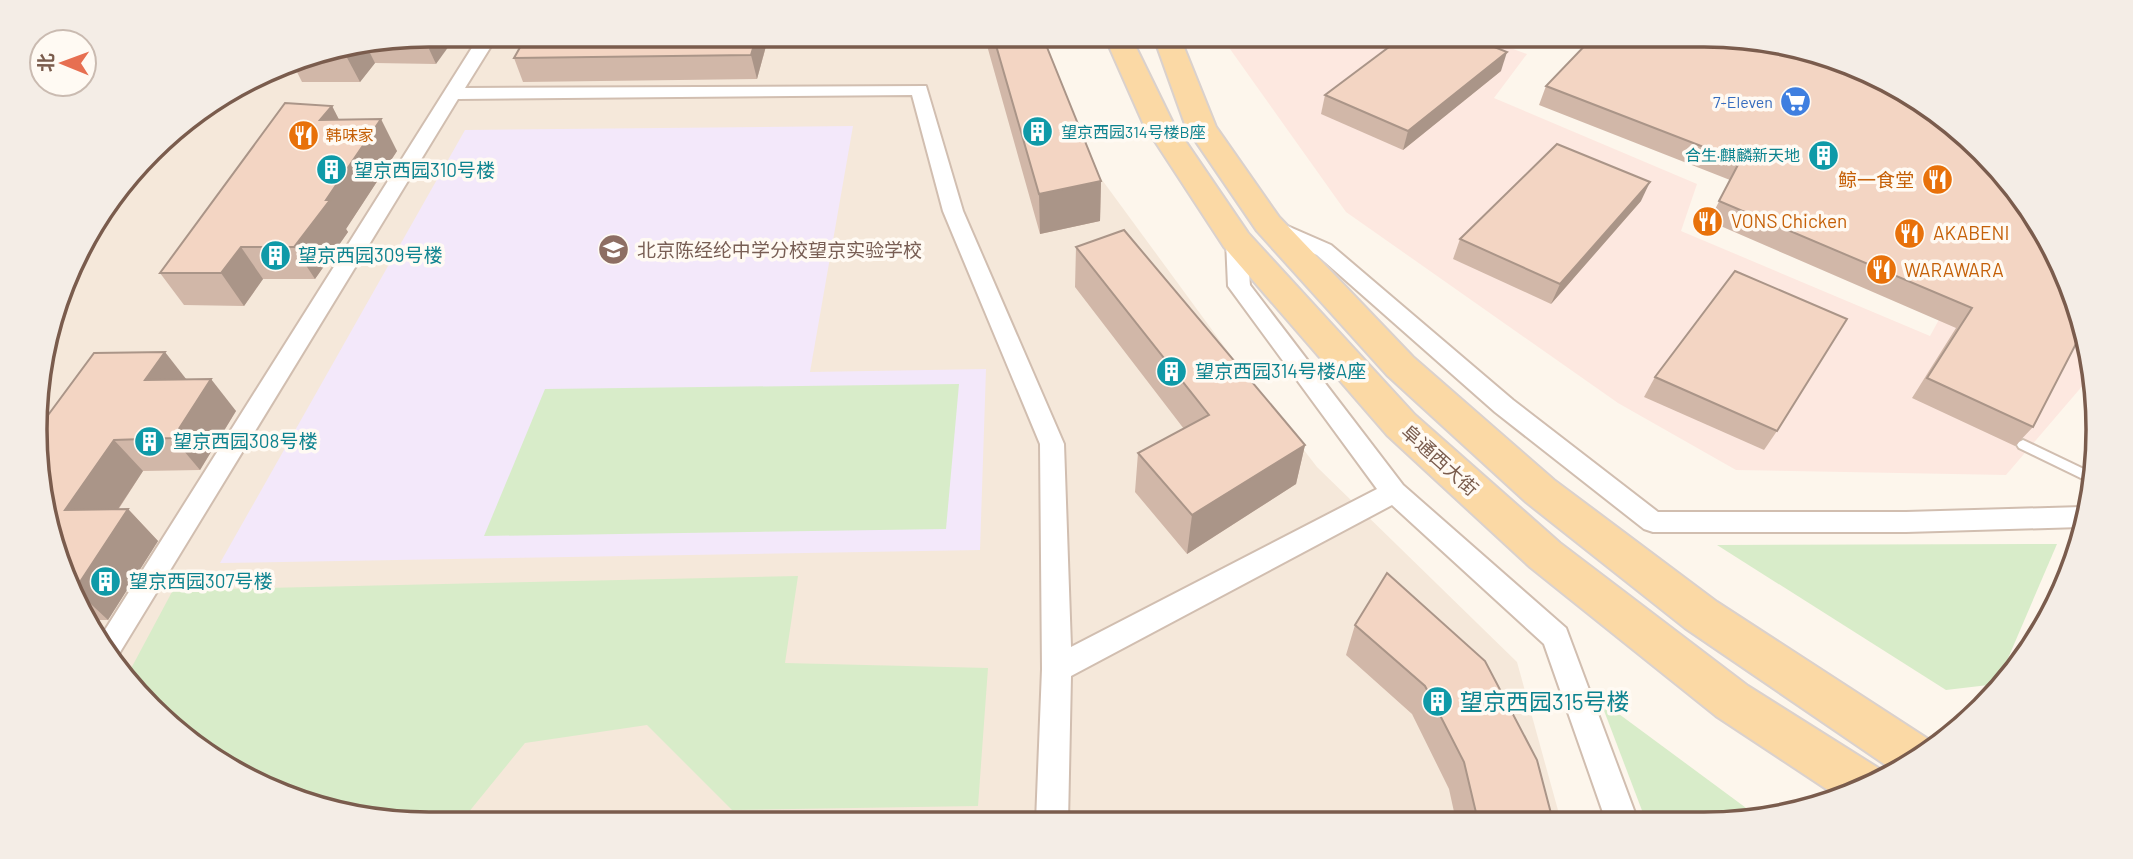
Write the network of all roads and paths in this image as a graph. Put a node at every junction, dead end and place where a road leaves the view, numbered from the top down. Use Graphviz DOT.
graph roads {
  1 [pos="481,47"];
  2 [pos="1122,47"];
  3 [pos="1171,47"];
  4 [pos="452,94"];
  5 [pos="1252,232"];
  6 [pos="2024,445"];
  7 [pos="2083,473"];
  8 [pos="1394,492"];
  9 [pos="2075,517"];
  10 [pos="112,643"];
  11 [pos="1058,669"];
  12 [pos="1908,753"];
  13 [pos="1856,780"];
  14 [pos="1052,812"];
  15 [pos="1619,812"];
  1 -- 4 [label="street"];
  2 -- 5 [label="main road, 阜通西大街"];
  3 -- 5 [label="main road, 阜通西大街"];
  4 -- 10 [label="street"];
  4 -- 11 [label="street"];
  5 -- 8 [label="street"];
  5 -- 9 [label="street"];
  5 -- 12 [label="main road, 阜通西大街"];
  5 -- 13 [label="main road, 阜通西大街"];
  6 -- 7 [label="lane"];
  8 -- 11 [label="street"];
  8 -- 15 [label="street"];
  11 -- 14 [label="street"];
}
